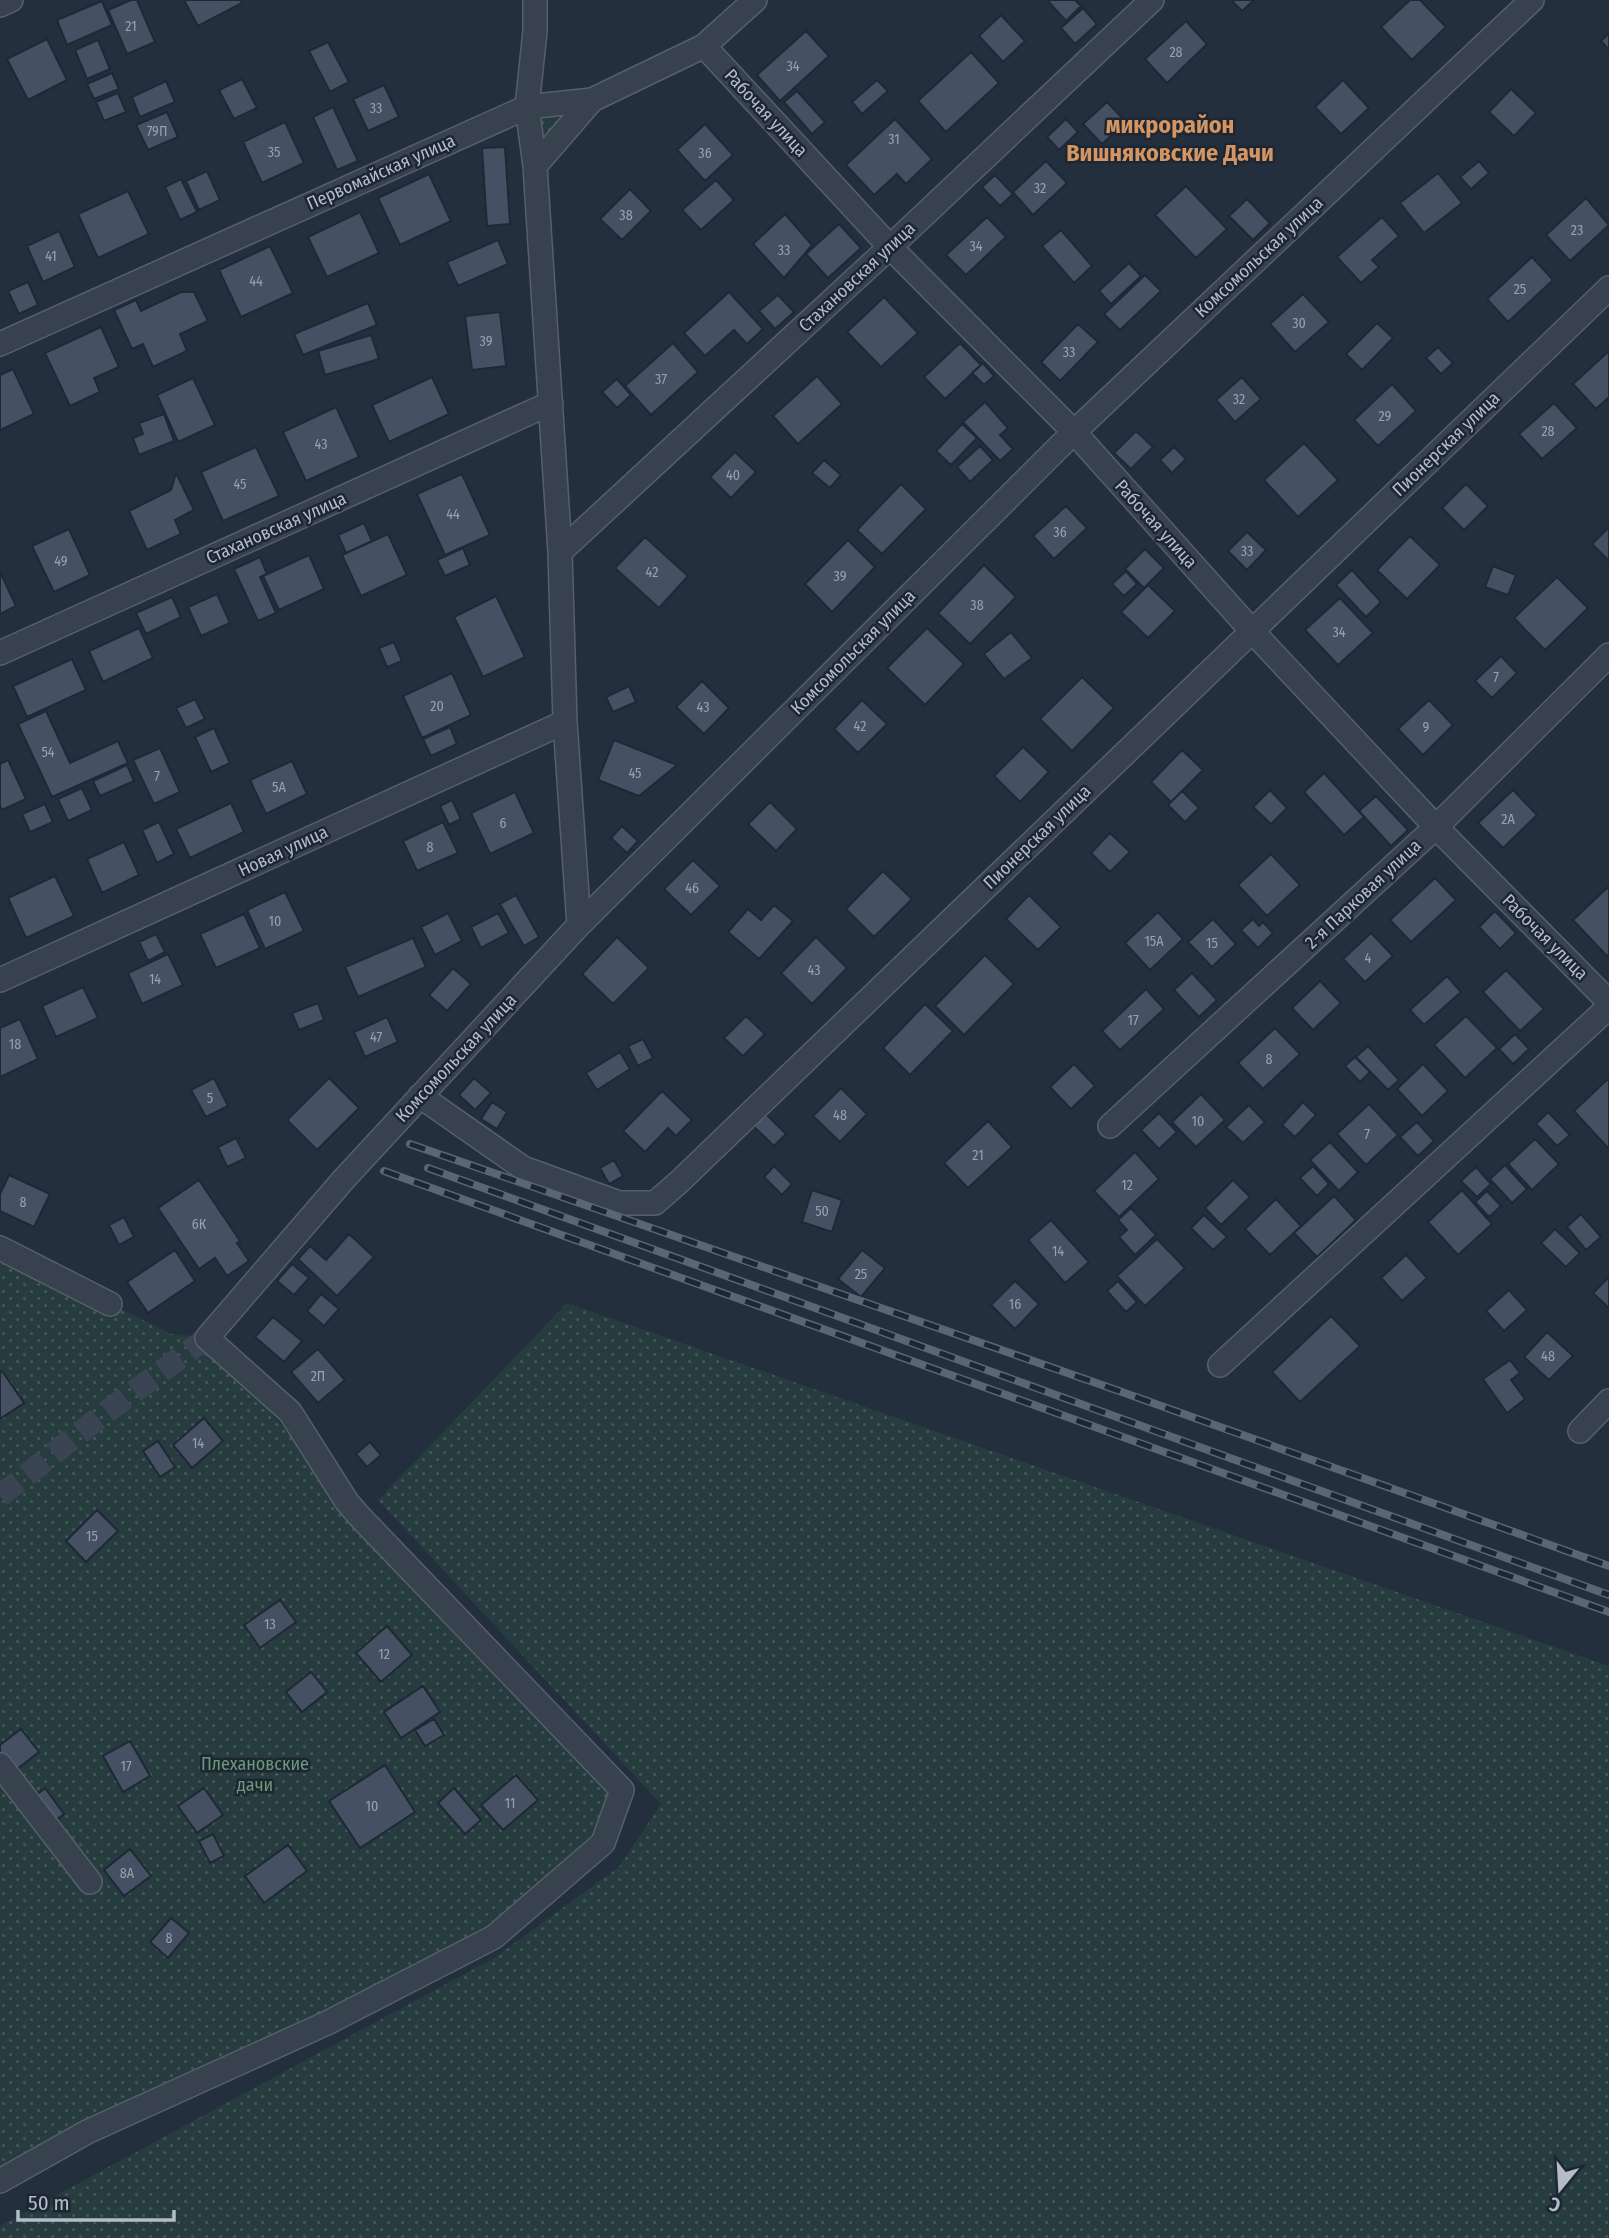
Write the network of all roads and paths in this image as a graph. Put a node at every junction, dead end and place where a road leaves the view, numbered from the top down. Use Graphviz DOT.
graph roads {
  1 [pos="11,0"];
  2 [pos="536,0"];
  3 [pos="755,0"];
  4 [pos="1152,0"];
  5 [pos="1532,0"];
  6 [pos="0,5"];
  7 [pos="704,46"];
  8 [pos="592,100"];
  9 [pos="527,107"];
  10 [pos="535,166"];
  11 [pos="890,247"];
  12 [pos="1609,288"];
  13 [pos="0,344"];
  14 [pos="551,403"];
  15 [pos="1074,432"];
  16 [pos="560,552"];
  17 [pos="1252,631"];
  18 [pos="0,653"];
  19 [pos="1609,656"];
  20 [pos="565,722"];
  21 [pos="1436,827"];
  22 [pos="579,925"];
  23 [pos="0,980"];
  24 [pos="1609,1005"];
  25 [pos="421,1096"];
  26 [pos="1110,1126"];
  27 [pos="0,1248"];
  28 [pos="110,1304"];
  29 [pos="1220,1365"];
  30 [pos="1609,1401"];
  31 [pos="1580,1431"];
  32 [pos="0,1765"];
  33 [pos="90,1882"];
  34 [pos="0,2181"];
  1 -- 6 [label="street"];
  2 -- 9 [label="street"];
  3 -- 7 [label="street, Первомайская улица"];
  4 -- 11 [label="street, Стахановская улица"];
  5 -- 15 [label="street, Комсомольская улица"];
  7 -- 8 [label="street, Первомайская улица"];
  7 -- 11 [label="street, Рабочая улица"];
  8 -- 9 [label="street, Первомайская улица"];
  8 -- 10 [label="street"];
  9 -- 10 [label="street"];
  9 -- 13 [label="street, Первомайская улица"];
  10 -- 14 [label="street"];
  11 -- 15 [label="street, Рабочая улица"];
  11 -- 16 [label="street, Стахановская улица"];
  12 -- 17 [label="street, Пионерская улица"];
  14 -- 16 [label="street"];
  14 -- 18 [label="street, Стахановская улица"];
  15 -- 17 [label="street, Рабочая улица"];
  15 -- 22 [label="street, Комсомольская улица"];
  16 -- 20 [label="street"];
  17 -- 21 [label="street, Рабочая улица"];
  17 -- 25 [label="street, Пионерская улица"];
  19 -- 21 [label="street, 2-я Парковая улица"];
  20 -- 22 [label="street"];
  20 -- 23 [label="street, Новая улица"];
  21 -- 24 [label="street, Рабочая улица"];
  21 -- 26 [label="street, 2-я Парковая улица"];
  22 -- 25 [label="street, Комсомольская улица"];
  24 -- 29 [label="street"];
  25 -- 34 [label="street, Комсомольская улица"];
  27 -- 28 [label="street"];
  30 -- 31 [label="street"];
  32 -- 33 [label="street"];
}
